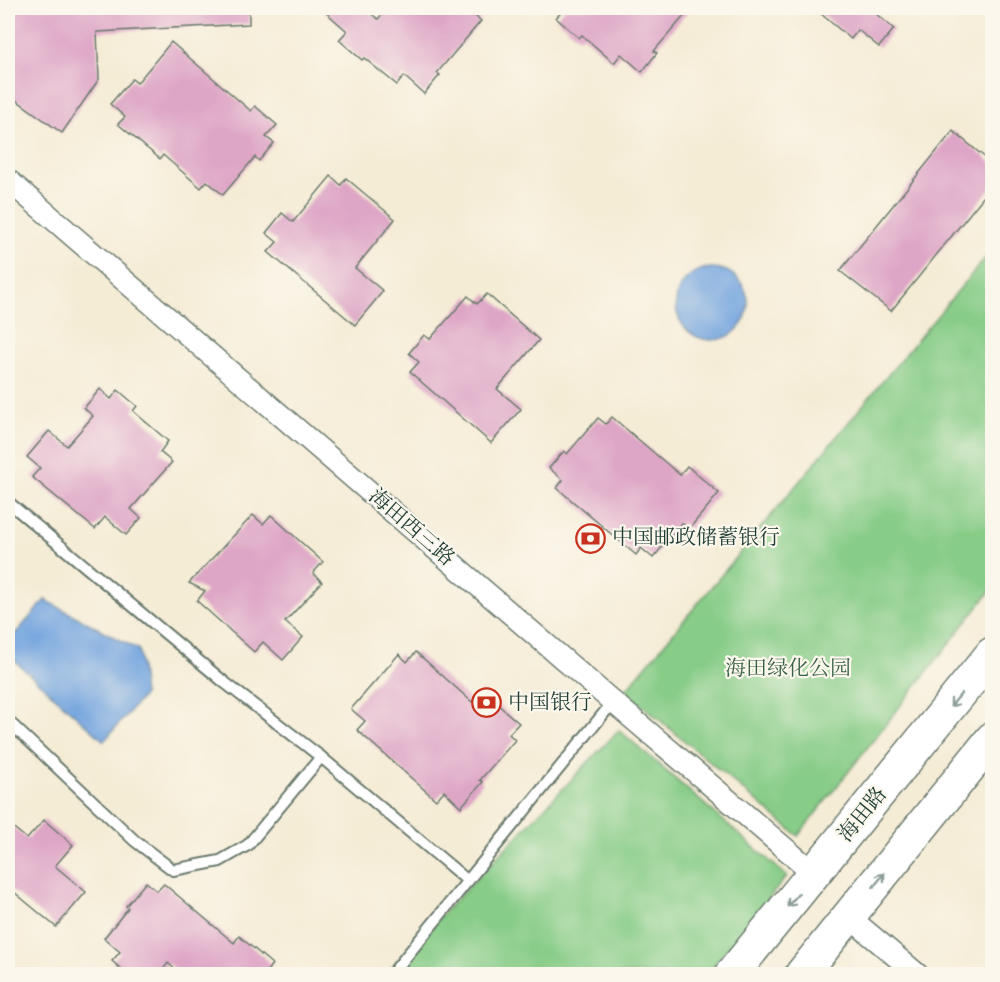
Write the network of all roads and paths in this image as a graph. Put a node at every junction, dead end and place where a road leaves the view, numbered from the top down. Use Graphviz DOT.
graph roads {
  1 [pos="8,180"];
  2 [pos="8,502"];
  3 [pos="993,654"];
  4 [pos="613,702"];
  5 [pos="8,721"];
  6 [pos="993,739"];
  7 [pos="321,757"];
  8 [pos="815,874"];
  9 [pos="468,881"];
  10 [pos="849,918"];
  11 [pos="392,975"];
  12 [pos="732,975"];
  13 [pos="802,975"];
  14 [pos="917,975"];
  1 -- 4 [label="street, 海田西三路"];
  2 -- 7 [label="lane"];
  3 -- 8 [label="main road, 海田路, one-way"];
  4 -- 8 [label="street, 海田西三路"];
  4 -- 9 [label="lane"];
  5 -- 7 [label="lane"];
  10 -- 6 [label="main road, one-way"];
  7 -- 9 [label="lane"];
  8 -- 12 [label="main road, 海田路, one-way"];
  9 -- 11 [label="lane"];
  10 -- 13 [label="main road"];
  10 -- 14 [label="street"];
}
